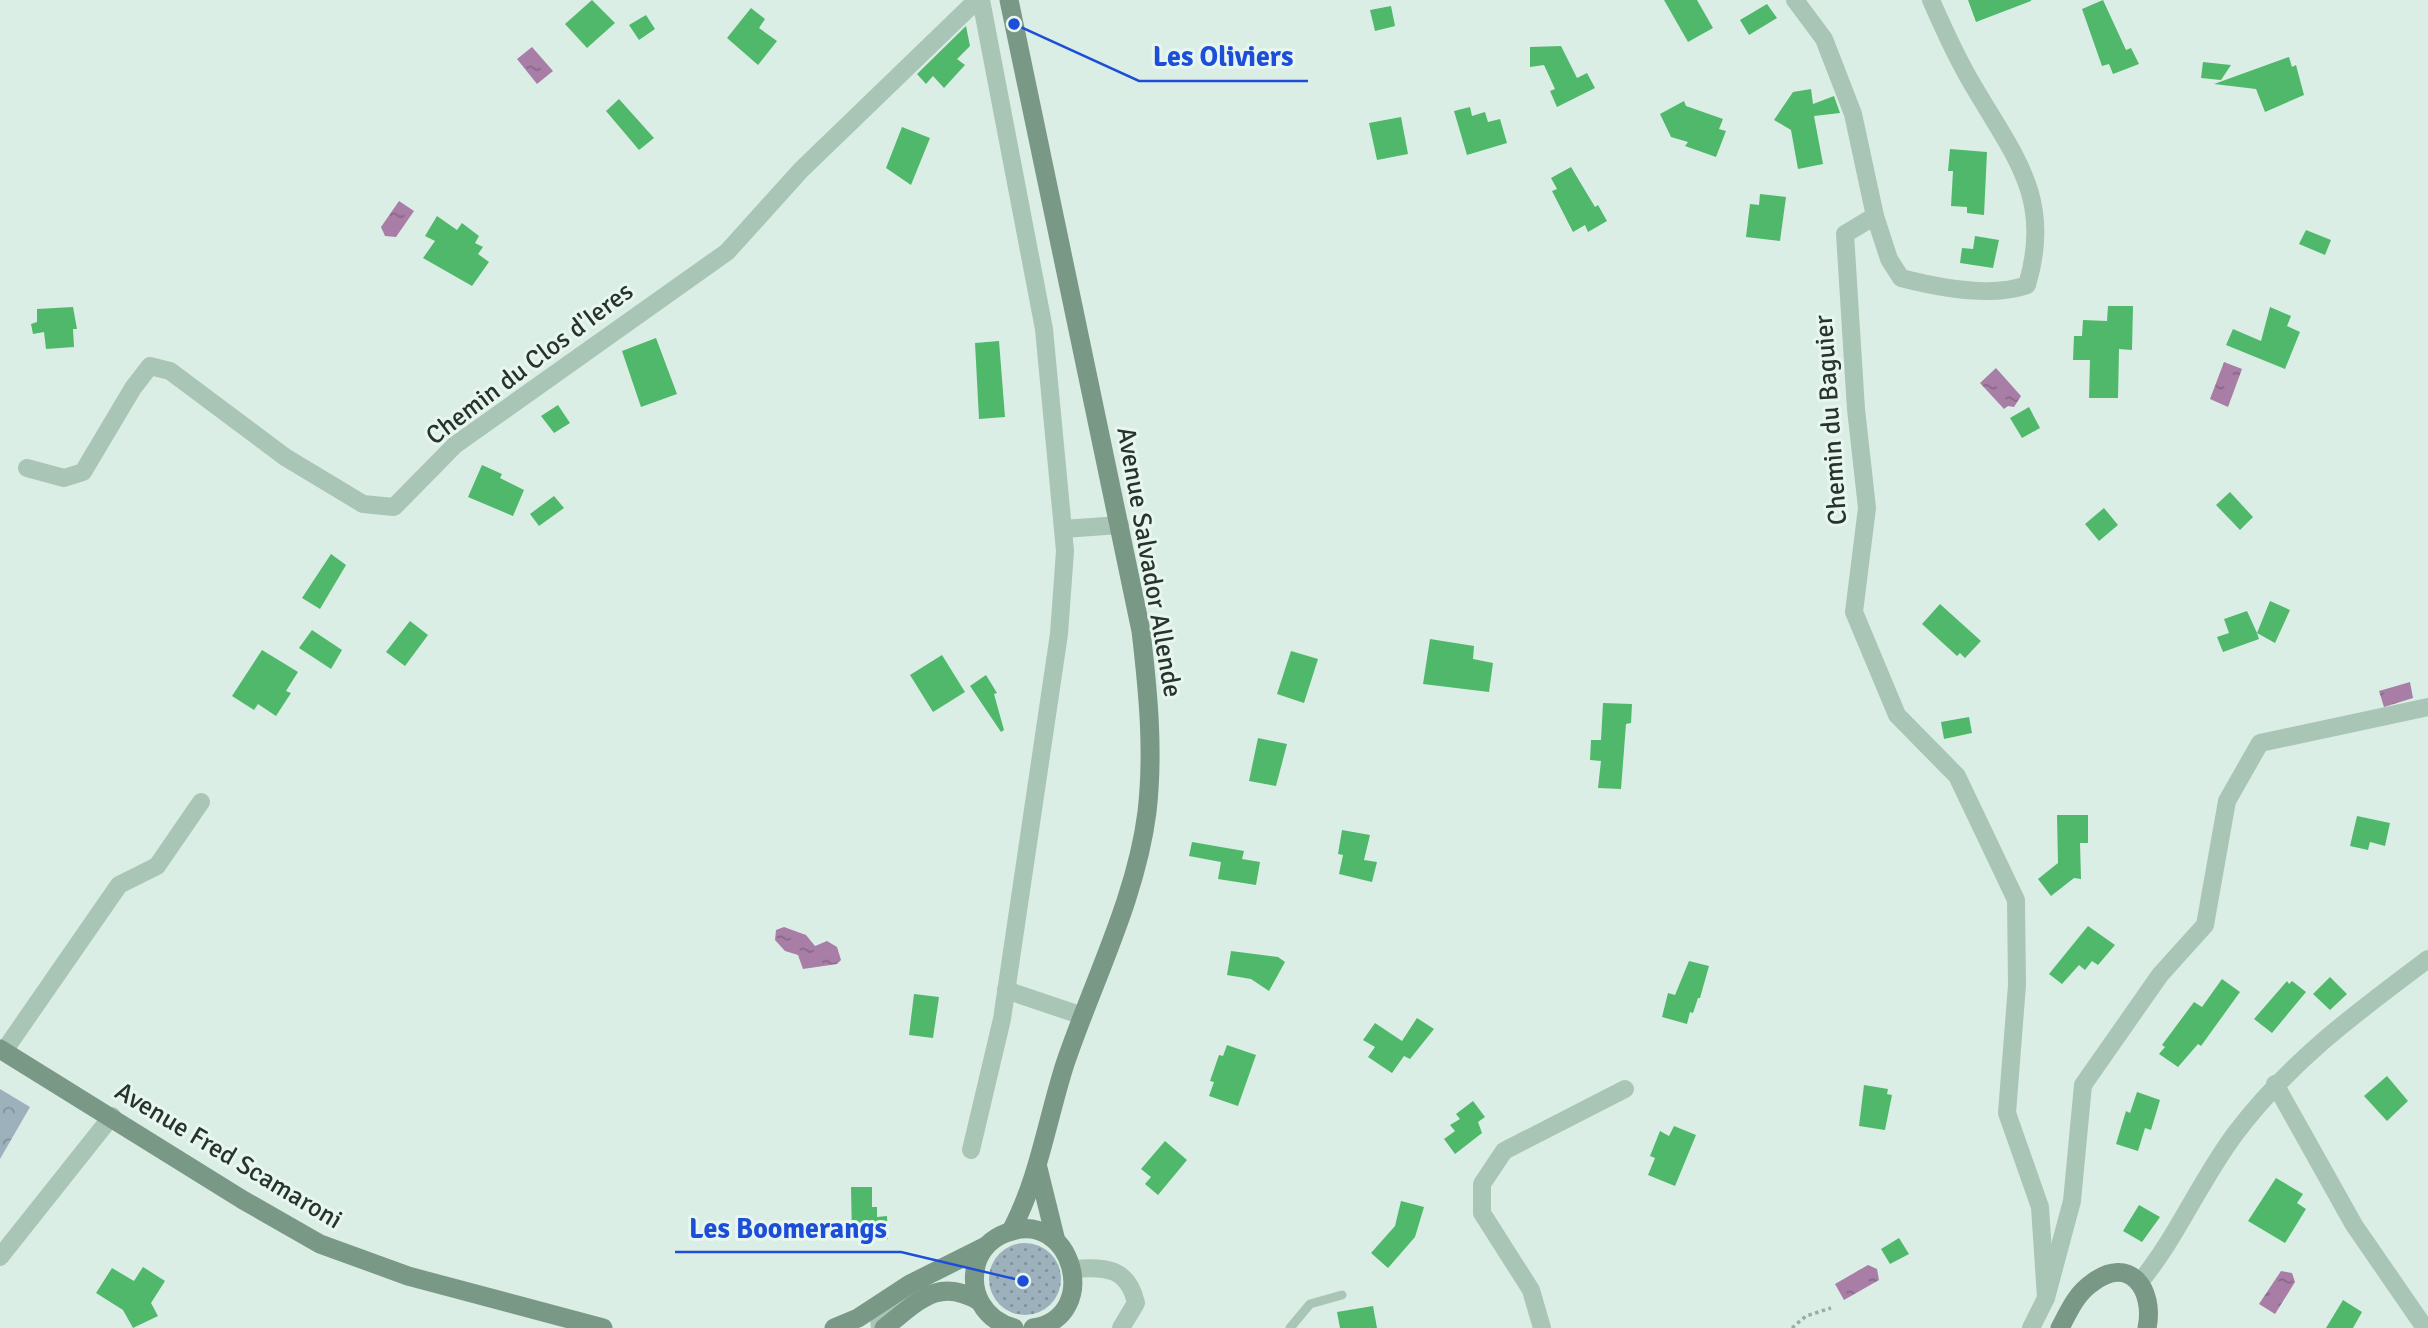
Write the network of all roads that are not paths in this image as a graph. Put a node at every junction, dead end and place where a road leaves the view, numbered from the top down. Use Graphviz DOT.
graph roads {
  1 [pos="979,0"];
  2 [pos="1009,0"];
  3 [pos="1795,0"];
  4 [pos="1931,0"];
  5 [pos="1875,216"];
  6 [pos="27,468"];
  7 [pos="1120,525"];
  8 [pos="1063,528"];
  9 [pos="2428,707"];
  10 [pos="201,802"];
  11 [pos="2428,959"];
  12 [pos="1006,990"];
  13 [pos="1083,1016"];
  14 [pos="2,1050"];
  15 [pos="2275,1084"];
  16 [pos="1625,1089"];
  17 [pos="113,1116"];
  18 [pos="971,1150"];
  19 [pos="1038,1168"];
  20 [pos="1011,1231"];
  21 [pos="1056,1241"];
  22 [pos="986,1245"];
  23 [pos="0,1257"];
  24 [pos="1073,1269"];
  25 [pos="2140,1282"];
  26 [pos="910,1284"];
  27 [pos="1342,1295"];
  28 [pos="2046,1298"];
  29 [pos="979,1301"];
  30 [pos="1005,1326"];
  31 [pos="1044,1326"];
  32 [pos="603,1328"];
  33 [pos="834,1328"];
  34 [pos="882,1328"];
  35 [pos="1121,1328"];
  36 [pos="1290,1328"];
  37 [pos="1542,1328"];
  38 [pos="2031,1328"];
  39 [pos="2060,1328"];
  40 [pos="2147,1328"];
  41 [pos="2424,1328"];
  1 -- 6 [label="street, Chemin du Clos d'Ieres"];
  1 -- 8 [label="street"];
  2 -- 7 [label="main road, Avenue Salvador Allende"];
  3 -- 5 [label="street"];
  4 -- 5 [label="street"];
  5 -- 28 [label="street, Chemin du Baguier"];
  7 -- 8 [label="street"];
  7 -- 13 [label="main road, Avenue Salvador Allende"];
  8 -- 12 [label="street"];
  9 -- 28 [label="street"];
  10 -- 14 [label="street"];
  11 -- 15 [label="street"];
  12 -- 13 [label="street"];
  12 -- 18 [label="street"];
  13 -- 19 [label="main road, Avenue Salvador Allende"];
  14 -- 17 [label="main road, Avenue Fred Scamaroni"];
  15 -- 25 [label="street"];
  15 -- 41 [label="street"];
  16 -- 37 [label="street"];
  17 -- 23 [label="street"];
  17 -- 32 [label="main road, Avenue Fred Scamaroni"];
  19 -- 20 [label="main road, Avenue Salvador Allende"];
  19 -- 21 [label="main road, Avenue Salvador Allende"];
  20 -- 21 [label="main road"];
  20 -- 22 [label="main road"];
  21 -- 24 [label="main road, Avenue Salvador Allende"];
  22 -- 26 [label="main road"];
  22 -- 29 [label="main road"];
  24 -- 31 [label="main road"];
  24 -- 35 [label="street"];
  25 -- 39 [label="main road"];
  25 -- 40 [label="main road"];
  26 -- 33 [label="main road"];
  26 -- 34 [label="street"];
  27 -- 36 [label="lane"];
  28 -- 38 [label="street"];
  29 -- 30 [label="main road"];
  29 -- 34 [label="main road"];
}
